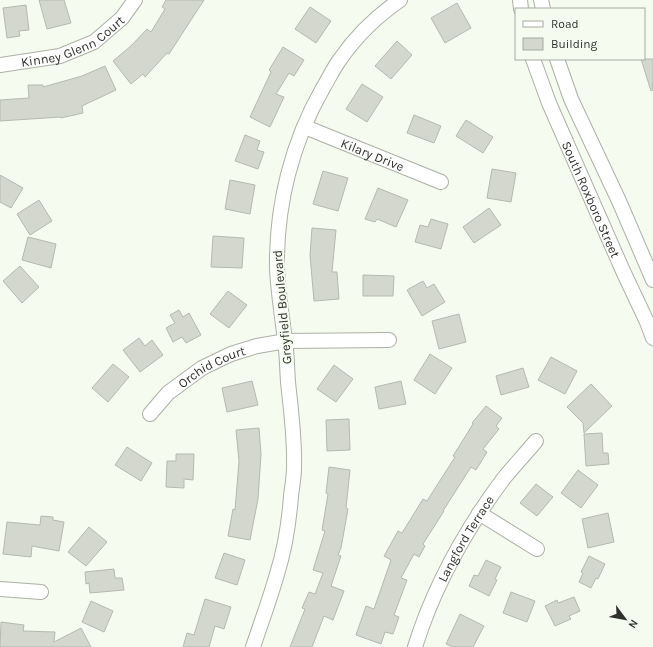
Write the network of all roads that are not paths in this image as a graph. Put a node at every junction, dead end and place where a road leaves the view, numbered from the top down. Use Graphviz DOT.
graph roads {
  1 [pos="135,0"];
  2 [pos="400,0"];
  3 [pos="533,60"];
  4 [pos="557,60"];
  5 [pos="0,65"];
  6 [pos="304,127"];
  7 [pos="441,182"];
  8 [pos="653,280"];
  9 [pos="653,338"];
  10 [pos="389,340"];
  11 [pos="286,341"];
  12 [pos="150,414"];
  13 [pos="536,442"];
  14 [pos="479,514"];
  15 [pos="537,549"];
  16 [pos="0,589"];
  17 [pos="41,592"];
  18 [pos="254,647"];
  19 [pos="415,647"];
  1 -- 5 [label="street, Kinney Glenn Court"];
  2 -- 6 [label="street, Greyfield Boulevard"];
  3 -- 9 [label="street, South Roxboro Street"];
  4 -- 8 [label="street, South Roxboro Street"];
  6 -- 7 [label="street, Kilary Drive"];
  6 -- 11 [label="street, Greyfield Boulevard"];
  10 -- 11 [label="street, Orchid Court"];
  11 -- 12 [label="street, Orchid Court"];
  11 -- 18 [label="street, Greyfield Boulevard"];
  13 -- 14 [label="street, Langford Terrace"];
  14 -- 15 [label="street"];
  14 -- 19 [label="street, Langford Terrace"];
  16 -- 17 [label="street"];
}
